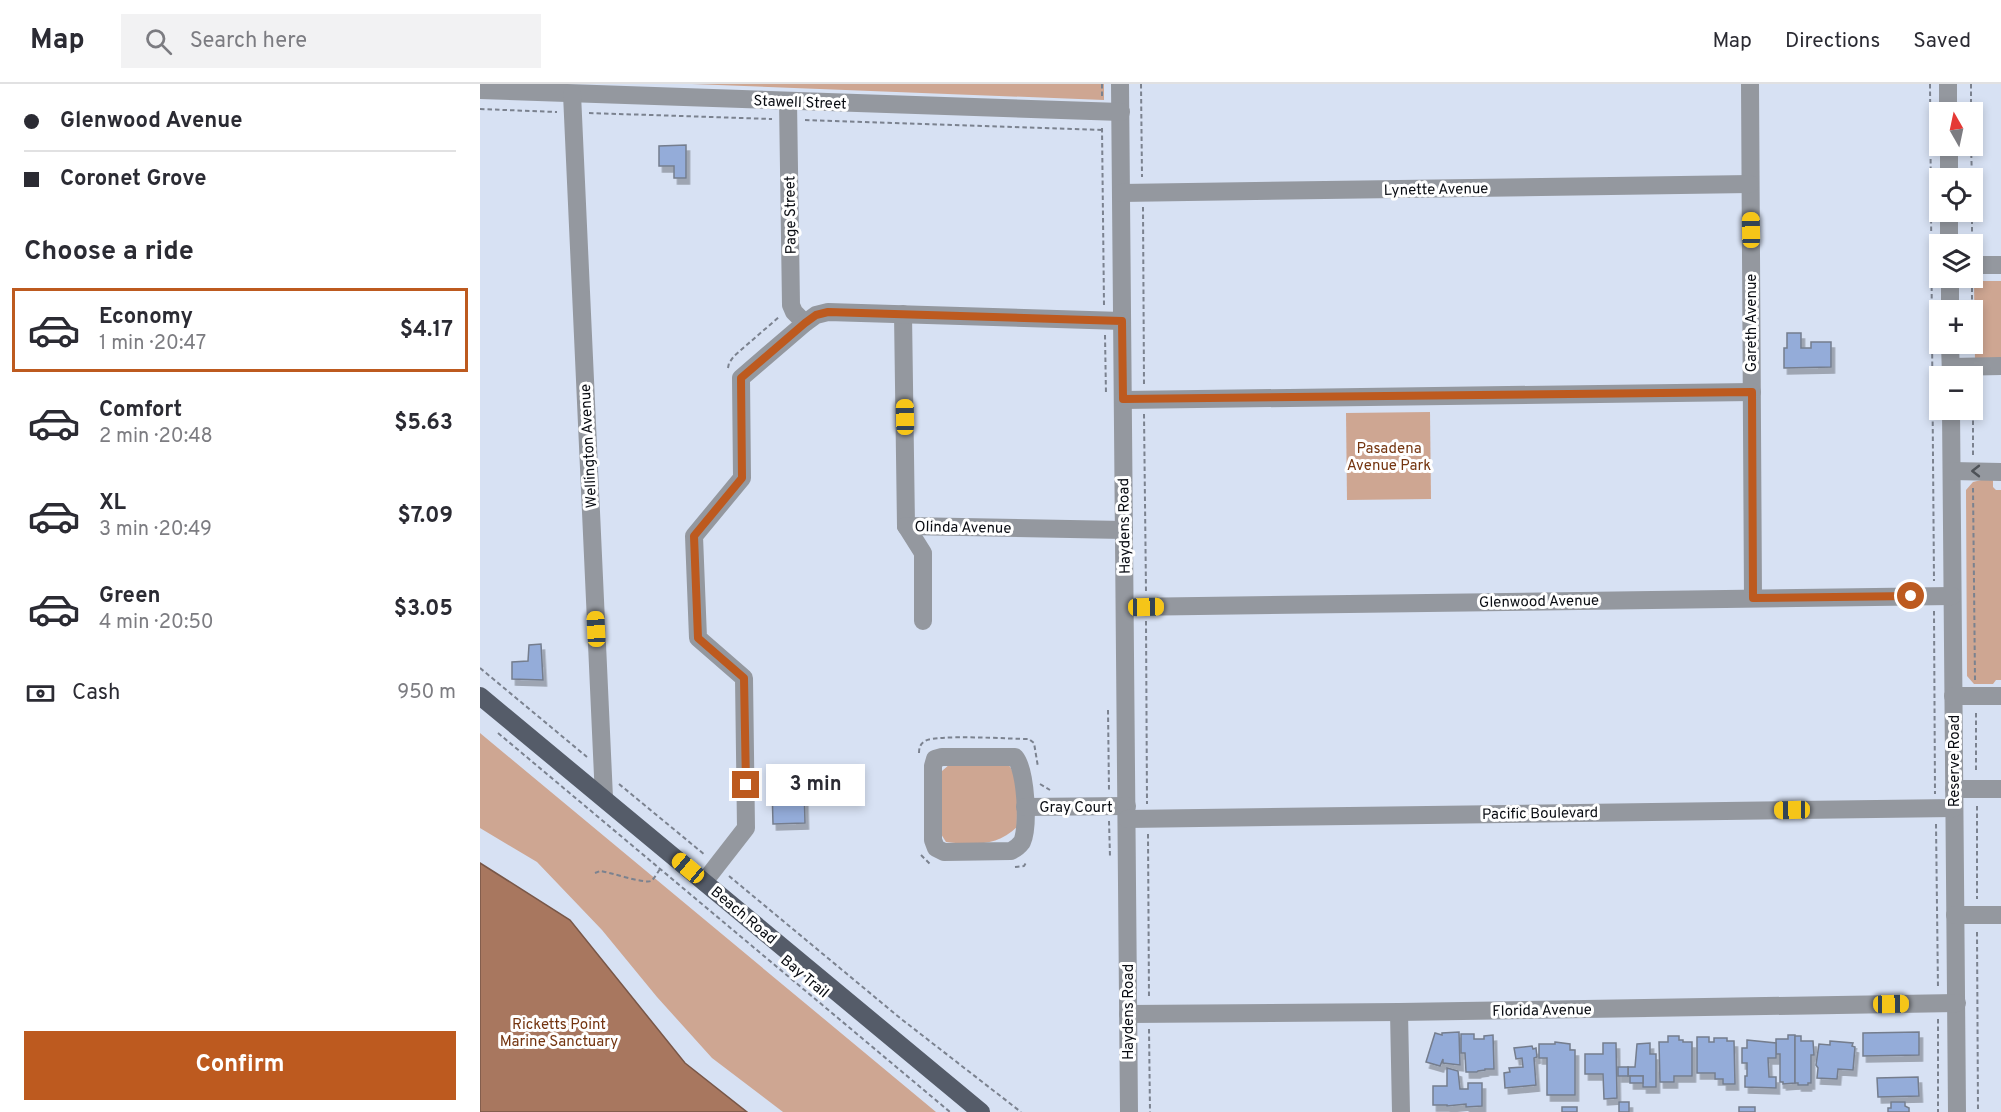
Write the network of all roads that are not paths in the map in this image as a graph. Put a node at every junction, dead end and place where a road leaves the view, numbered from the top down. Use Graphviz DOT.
graph roads {
  1 [pos="1120,84"];
  2 [pos="1750,84"];
  3 [pos="1948,84"];
  4 [pos="480,90"];
  5 [pos="572,94"];
  6 [pos="788,101"];
  7 [pos="1948,102"];
  8 [pos="1120,112"];
  9 [pos="1750,184"];
  10 [pos="1121,193"];
  11 [pos="1983,265"];
  12 [pos="2001,265"];
  13 [pos="903,314"];
  14 [pos="1122,321"];
  15 [pos="805,323"];
  16 [pos="1983,366"];
  17 [pos="2001,366"];
  18 [pos="1752,392"];
  19 [pos="1123,399"];
  20 [pos="1951,420"];
  21 [pos="1952,471"];
  22 [pos="2001,471"];
  23 [pos="906,526"];
  24 [pos="1124,530"];
  25 [pos="1953,596"];
  26 [pos="1753,598"];
  27 [pos="1125,607"];
  28 [pos="923,621"];
  29 [pos="480,696"];
  30 [pos="1953,696"];
  31 [pos="2001,696"];
  32 [pos="1954,789"];
  33 [pos="2001,789"];
  34 [pos="604,798"];
  35 [pos="1025,807"];
  36 [pos="1954,808"];
  37 [pos="1127,813"];
  38 [pos="704,882"];
  39 [pos="1955,915"];
  40 [pos="2001,915"];
  41 [pos="1957,1003"];
  42 [pos="1399,1012"];
  43 [pos="1128,1014"];
  44 [pos="981,1112"];
  45 [pos="1129,1112"];
  46 [pos="1401,1112"];
  47 [pos="1957,1112"];
  1 -- 8 [label="street, Haydens Road"];
  2 -- 9 [label="street, Gareth Avenue"];
  3 -- 7 [label="street"];
  4 -- 5 [label="street, Stawell Street"];
  5 -- 6 [label="street, Stawell Street"];
  5 -- 34 [label="street, Wellington Avenue"];
  6 -- 8 [label="street, Stawell Street"];
  6 -- 15 [label="street, Page Street"];
  8 -- 10 [label="street, Haydens Road"];
  9 -- 10 [label="street, Lynette Avenue"];
  9 -- 18 [label="street, Gareth Avenue"];
  10 -- 14 [label="street, Haydens Road"];
  11 -- 12 [label="street"];
  13 -- 14 [label="street"];
  13 -- 15 [label="street"];
  13 -- 23 [label="street, Olinda Avenue"];
  14 -- 19 [label="street, Haydens Road"];
  15 -- 38 [label="street"];
  16 -- 17 [label="street"];
  18 -- 19 [label="street"];
  18 -- 26 [label="street, Gareth Avenue"];
  19 -- 24 [label="street, Haydens Road"];
  20 -- 21 [label="street, Reserve Road"];
  22 -- 21 [label="street, one-way"];
  21 -- 25 [label="street, Reserve Road"];
  23 -- 24 [label="street, Olinda Avenue"];
  23 -- 28 [label="street"];
  24 -- 27 [label="street, Haydens Road"];
  25 -- 26 [label="street, Glenwood Avenue"];
  25 -- 30 [label="street, Reserve Road"];
  26 -- 27 [label="street, Glenwood Avenue"];
  27 -- 37 [label="street, Haydens Road"];
  29 -- 34 [label="main road, Beach Road"];
  30 -- 31 [label="street"];
  30 -- 32 [label="street, Reserve Road"];
  32 -- 33 [label="street"];
  32 -- 36 [label="street, Reserve Road"];
  34 -- 38 [label="main road, Beach Road"];
  35 -- 35 [label="street, Gray Court"];
  35 -- 37 [label="street, Gray Court"];
  36 -- 37 [label="street, Pacific Boulevard"];
  36 -- 39 [label="street, Reserve Road"];
  37 -- 43 [label="street, Haydens Road"];
  38 -- 44 [label="main road, Beach Road"];
  39 -- 40 [label="street"];
  39 -- 41 [label="street, Reserve Road"];
  41 -- 42 [label="street, Florida Avenue"];
  41 -- 47 [label="street, Reserve Road"];
  42 -- 43 [label="street, Florida Avenue"];
  42 -- 46 [label="street"];
  43 -- 45 [label="street, Haydens Road"];
}
